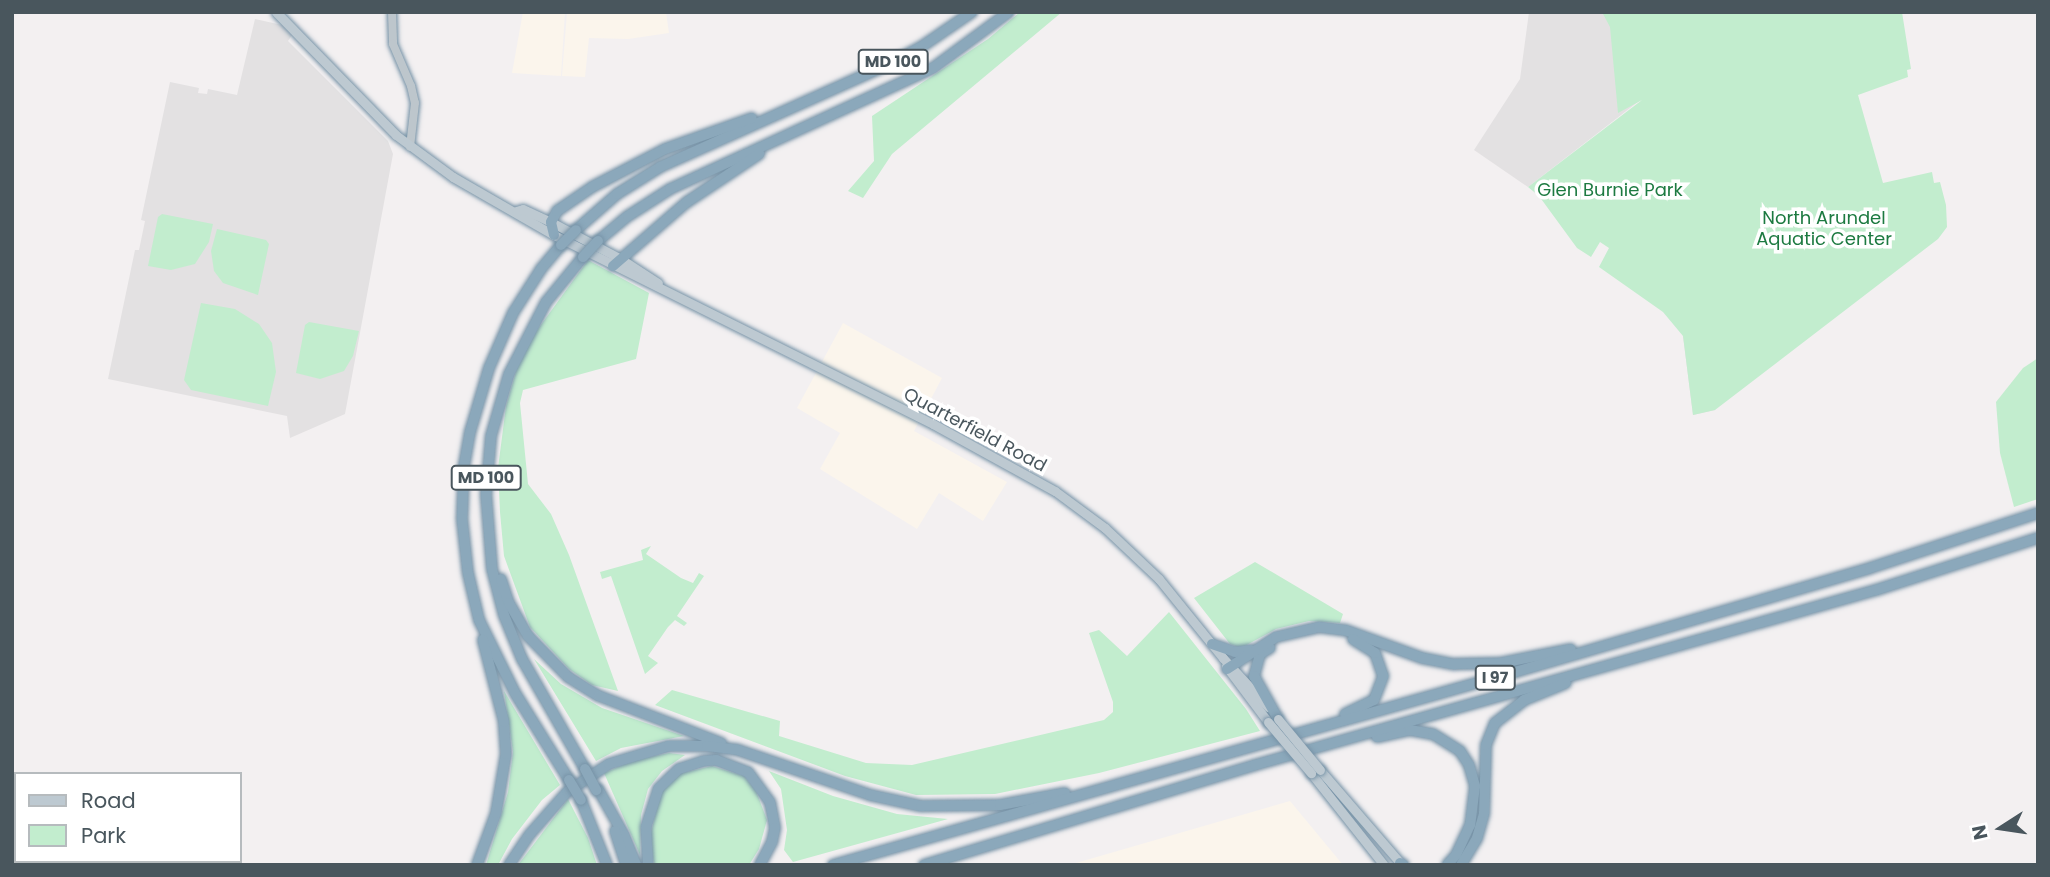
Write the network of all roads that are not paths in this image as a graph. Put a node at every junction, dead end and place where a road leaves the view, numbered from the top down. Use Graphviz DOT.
graph roads {
  1 [pos="276,12"];
  2 [pos="286,12"];
  3 [pos="392,12"];
  4 [pos="972,12"];
  5 [pos="1009,12"];
  6 [pos="300,36"];
  7 [pos="807,100"];
  8 [pos="852,107"];
  9 [pos="410,148"];
  10 [pos="516,211"];
  11 [pos="551,222"];
  12 [pos="554,235"];
  13 [pos="617,262"];
  14 [pos="491,436"];
  15 [pos="2038,513"];
  16 [pos="2038,538"];
  17 [pos="1740,605"];
  18 [pos="479,620"];
  19 [pos="1212,644"];
  20 [pos="1680,645"];
  21 [pos="1258,651"];
  22 [pos="1232,670"];
  23 [pos="1273,720"];
  24 [pos="1250,749"];
  25 [pos="766,760"];
  26 [pos="1255,765"];
  27 [pos="1316,772"];
  28 [pos="597,789"];
  29 [pos="1088,794"];
  30 [pos="1126,804"];
  31 [pos="1353,830"];
  32 [pos="1459,860"];
  33 [pos="1402,864"];
  34 [pos="477,865"];
  35 [pos="509,865"];
  36 [pos="607,865"];
  37 [pos="626,865"];
  38 [pos="636,865"];
  39 [pos="648,865"];
  40 [pos="760,865"];
  41 [pos="833,865"];
  42 [pos="924,865"];
  43 [pos="948,865"];
  44 [pos="1377,865"];
  45 [pos="1384,865"];
  46 [pos="1445,865"];
  1 -- 6 [label="main road, Quarterfield Road"];
  2 -- 6 [label="main road, Quarterfield Road"];
  3 -- 9 [label="street"];
  4 -- 7 [label="highway, MD 100"];
  5 -- 8 [label="highway, MD 100"];
  6 -- 9 [label="main road, Quarterfield Road"];
  7 -- 11 [label="highway"];
  7 -- 18 [label="highway, MD 100, bridge"];
  8 -- 13 [label="highway"];
  8 -- 14 [label="highway, MD 100, bridge"];
  9 -- 10 [label="main road, Quarterfield Road"];
  10 -- 11 [label="main road, Quarterfield Road"];
  10 -- 12 [label="main road, Quarterfield Road"];
  11 -- 12 [label="highway"];
  11 -- 13 [label="main road, Quarterfield Road"];
  12 -- 13 [label="main road, Quarterfield Road"];
  13 -- 19 [label="main road, Quarterfield Road"];
  14 -- 25 [label="highway"];
  14 -- 28 [label="highway, MD 100, bridge"];
  15 -- 17 [label="highway, I 97"];
  16 -- 20 [label="highway, I 97"];
  17 -- 21 [label="highway"];
  17 -- 24 [label="highway, I 97"];
  18 -- 34 [label="highway"];
  18 -- 36 [label="highway, MD 100, bridge"];
  19 -- 21 [label="highway"];
  19 -- 22 [label="main road, Quarterfield Road"];
  20 -- 26 [label="highway, I 97"];
  20 -- 32 [label="highway"];
  21 -- 22 [label="highway"];
  21 -- 23 [label="highway"];
  21 -- 24 [label="highway"];
  22 -- 23 [label="main road, Quarterfield Road"];
  23 -- 27 [label="main road, Quarterfield Road, bridge"];
  24 -- 29 [label="highway, I 97"];
  25 -- 29 [label="highway"];
  25 -- 35 [label="highway"];
  26 -- 30 [label="highway, I 97"];
  26 -- 32 [label="highway"];
  27 -- 31 [label="main road, Quarterfield Road"];
  27 -- 33 [label="main road, Quarterfield Road"];
  28 -- 37 [label="highway"];
  28 -- 38 [label="highway"];
  29 -- 41 [label="highway, I 97"];
  30 -- 42 [label="highway, I 97"];
  30 -- 43 [label="highway"];
  31 -- 44 [label="main road"];
  31 -- 45 [label="main road, Quarterfield Road"];
  32 -- 46 [label="highway"];
  39 -- 40 [label="highway"];
}
